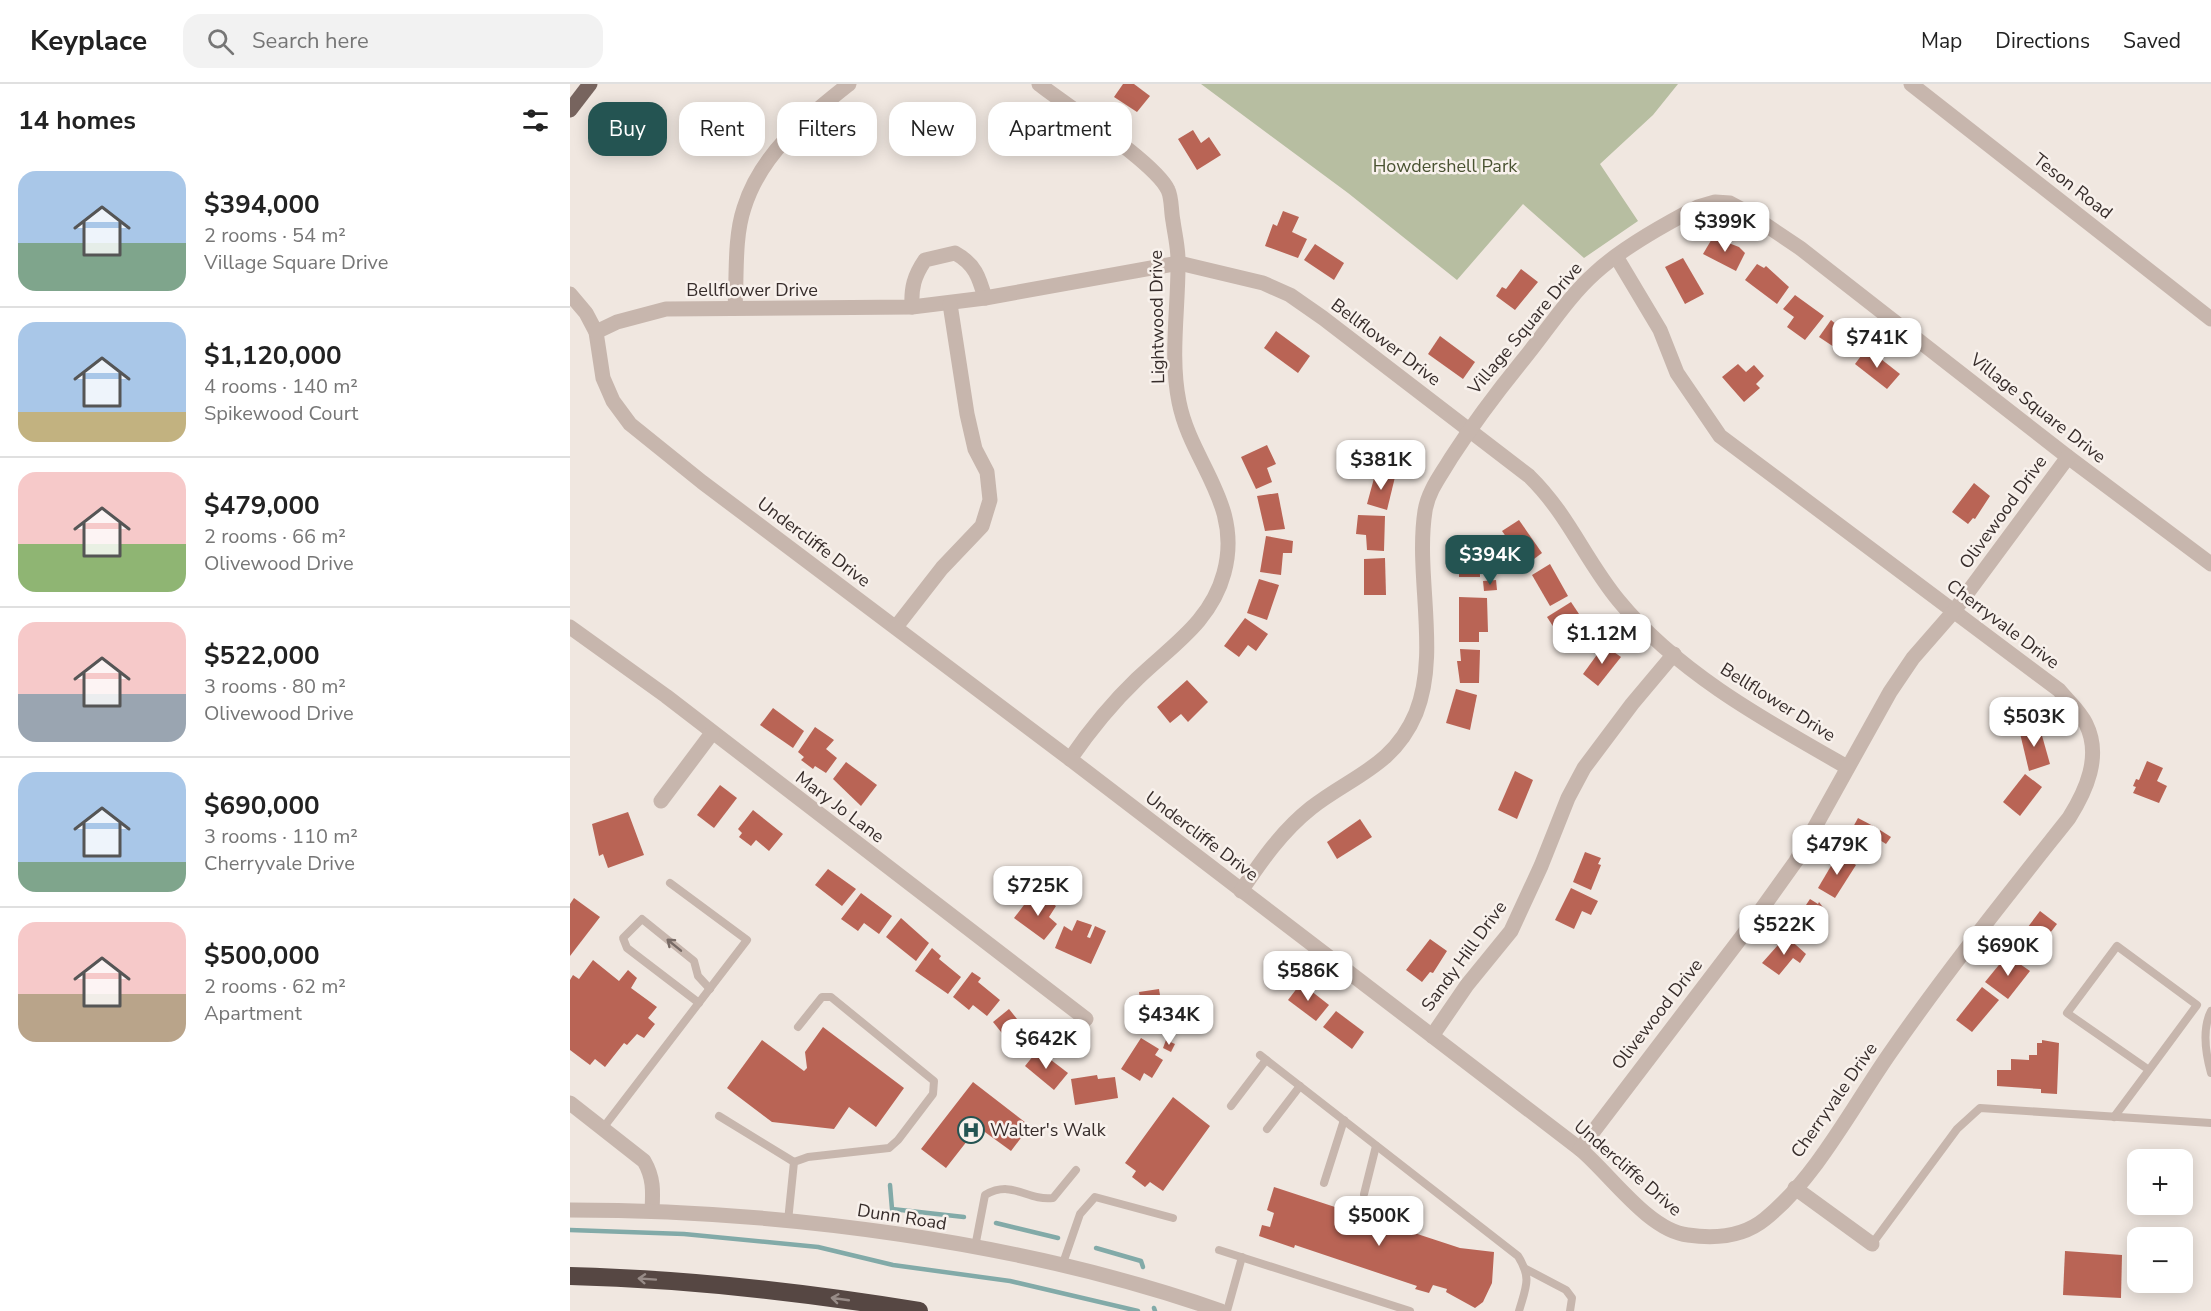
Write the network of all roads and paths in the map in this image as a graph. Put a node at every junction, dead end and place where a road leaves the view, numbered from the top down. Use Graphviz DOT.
graph roads {
  1 [pos="590,84"];
  2 [pos="849,84"];
  3 [pos="1039,84"];
  4 [pos="1911,84"];
  5 [pos="570,110"];
  6 [pos="1617,258"];
  7 [pos="1179,263"];
  8 [pos="570,294"];
  9 [pos="985,298"];
  10 [pos="950,304"];
  11 [pos="735,308"];
  12 [pos="912,308"];
  13 [pos="2211,319"];
  14 [pos="596,332"];
  15 [pos="1469,428"];
  16 [pos="2068,457"];
  17 [pos="2211,564"];
  18 [pos="1954,611"];
  19 [pos="570,627"];
  20 [pos="896,627"];
  21 [pos="1674,654"];
  22 [pos="712,733"];
  23 [pos="1070,759"];
  24 [pos="1847,767"];
  25 [pos="661,801"];
  26 [pos="670,883"];
  27 [pos="1241,891"];
  28 [pos="710,989"];
  29 [pos="699,1003"];
  30 [pos="2211,1011"];
  31 [pos="1086,1019"];
  32 [pos="798,1027"];
  33 [pos="1432,1036"];
  34 [pos="2149,1070"];
  35 [pos="2211,1073"];
  36 [pos="1300,1086"];
  37 [pos="570,1103"];
  38 [pos="1231,1106"];
  39 [pos="719,1116"];
  40 [pos="2114,1117"];
  41 [pos="1344,1120"];
  42 [pos="2211,1123"];
  43 [pos="603,1128"];
  44 [pos="1267,1129"];
  45 [pos="1376,1146"];
  46 [pos="1580,1149"];
  47 [pos="794,1162"];
  48 [pos="1076,1170"];
  49 [pos="1324,1183"];
  50 [pos="1796,1188"];
  51 [pos="1364,1194"];
  52 [pos="570,1210"];
  53 [pos="652,1211"];
  54 [pos="1173,1218"];
  55 [pos="789,1221"];
  56 [pos="1872,1244"];
  57 [pos="974,1248"];
  58 [pos="1219,1250"];
  59 [pos="1242,1257"];
  60 [pos="1062,1266"];
  61 [pos="1527,1269"];
  62 [pos="570,1276"];
  63 [pos="919,1311"];
  64 [pos="1221,1311"];
  65 [pos="1227,1311"];
  66 [pos="1410,1311"];
  67 [pos="1519,1311"];
  68 [pos="1570,1311"];
  1 -- 5 [label="main road"];
  2 -- 11 [label="street"];
  3 -- 7 [label="street, Lightwood Drive"];
  4 -- 13 [label="street, Teson Road"];
  6 -- 15 [label="street, Village Square Drive"];
  6 -- 16 [label="street, Village Square Drive"];
  6 -- 18 [label="street, Cherryvale Drive"];
  7 -- 9 [label="street, Bellflower Drive"];
  7 -- 15 [label="street, Bellflower Drive"];
  7 -- 23 [label="street, Lightwood Drive"];
  8 -- 14 [label="street, Undercliffe Drive"];
  9 -- 10 [label="street, Bellflower Drive"];
  9 -- 12 [label="street"];
  10 -- 12 [label="street, Bellflower Drive"];
  10 -- 20 [label="street"];
  11 -- 12 [label="street, Bellflower Drive"];
  11 -- 14 [label="street, Bellflower Drive"];
  14 -- 20 [label="street, Undercliffe Drive"];
  15 -- 21 [label="street, Bellflower Drive"];
  15 -- 27 [label="street, Village Square Drive"];
  16 -- 17 [label="street, Village Square Drive"];
  16 -- 18 [label="street, Olivewood Drive"];
  18 -- 24 [label="street, Olivewood Drive"];
  18 -- 50 [label="street, Cherryvale Drive"];
  19 -- 22 [label="street, Mary Jo Lane"];
  20 -- 23 [label="street, Undercliffe Drive"];
  21 -- 24 [label="street, Bellflower Drive"];
  21 -- 33 [label="street, Sandy Hill Drive"];
  22 -- 25 [label="street"];
  22 -- 31 [label="street, Mary Jo Lane"];
  23 -- 27 [label="street, Undercliffe Drive"];
  24 -- 46 [label="street, Olivewood Drive"];
  26 -- 28 [label="lane"];
  27 -- 33 [label="street, Undercliffe Drive"];
  28 -- 29 [label="lane"];
  28 -- 29 [label="lane, one-way"];
  29 -- 43 [label="lane"];
  30 -- 35 [label="lane"];
  32 -- 47 [label="lane"];
  33 -- 46 [label="street, Undercliffe Drive"];
  34 -- 34 [label="lane"];
  34 -- 40 [label="lane"];
  36 -- 38 [label="lane"];
  36 -- 41 [label="lane"];
  36 -- 44 [label="lane"];
  37 -- 43 [label="street"];
  39 -- 47 [label="lane"];
  40 -- 42 [label="lane"];
  40 -- 56 [label="lane"];
  41 -- 45 [label="lane"];
  41 -- 49 [label="lane"];
  43 -- 53 [label="street"];
  45 -- 51 [label="lane"];
  45 -- 61 [label="lane"];
  46 -- 50 [label="street, Undercliffe Drive"];
  47 -- 55 [label="lane"];
  48 -- 57 [label="lane"];
  50 -- 56 [label="street"];
  52 -- 53 [label="street, Dunn Road"];
  53 -- 55 [label="street, Dunn Road"];
  54 -- 60 [label="lane"];
  55 -- 57 [label="street, Dunn Road"];
  57 -- 60 [label="street, Dunn Road"];
  58 -- 59 [label="lane"];
  59 -- 65 [label="lane"];
  59 -- 66 [label="lane"];
  60 -- 64 [label="street, Dunn Road"];
  61 -- 67 [label="lane"];
  61 -- 68 [label="lane"];
  63 -- 62 [label="highway, one-way"];
}
